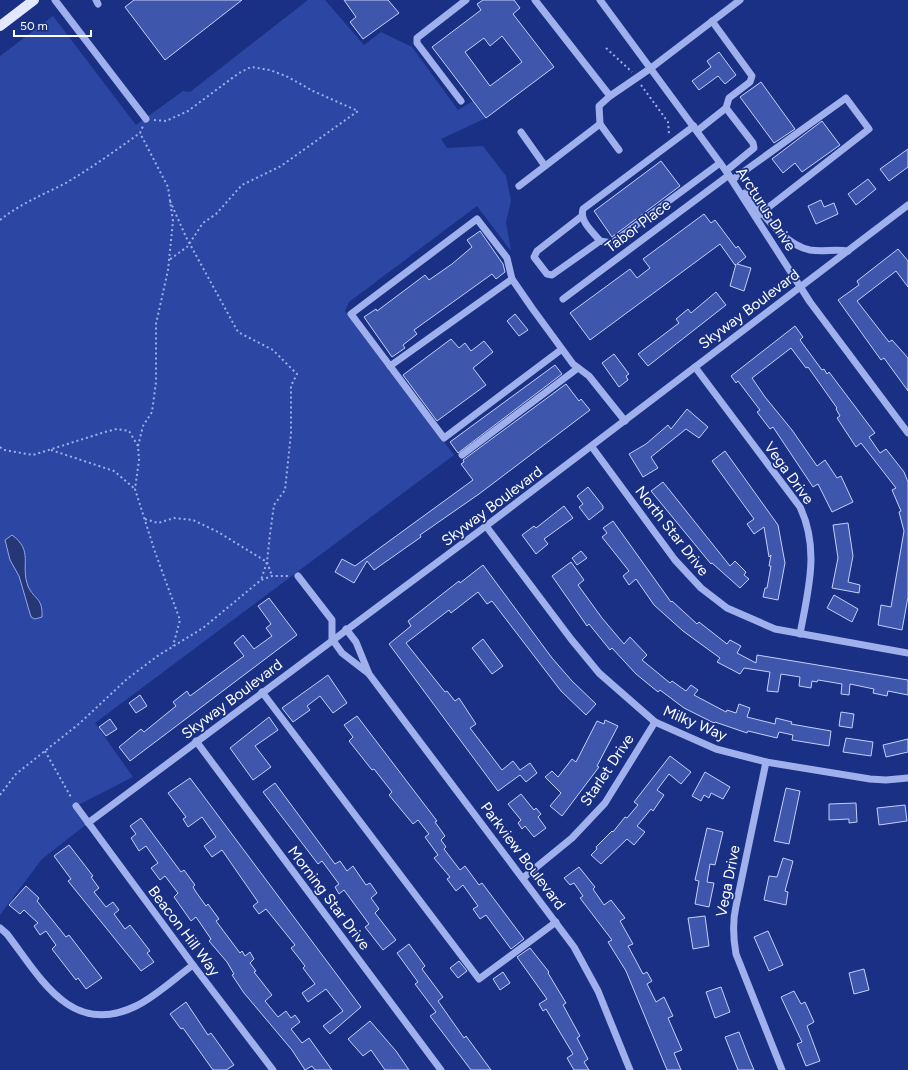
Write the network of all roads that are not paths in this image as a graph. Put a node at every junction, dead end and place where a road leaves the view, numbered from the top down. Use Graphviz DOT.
graph roads {
  1 [pos="34,0"];
  2 [pos="55,0"];
  3 [pos="466,0"];
  4 [pos="535,0"];
  5 [pos="600,0"];
  6 [pos="740,0"];
  7 [pos="712,21"];
  8 [pos="0,26"];
  9 [pos="651,68"];
  10 [pos="610,96"];
  11 [pos="460,101"];
  12 [pos="726,108"];
  13 [pos="146,119"];
  14 [pos="600,124"];
  15 [pos="695,128"];
  16 [pos="521,132"];
  17 [pos="619,150"];
  18 [pos="720,163"];
  19 [pos="545,166"];
  20 [pos="729,175"];
  21 [pos="519,186"];
  22 [pos="907,209"];
  23 [pos="759,214"];
  24 [pos="582,216"];
  25 [pos="600,241"];
  26 [pos="848,251"];
  27 [pos="512,278"];
  28 [pos="800,286"];
  29 [pos="563,299"];
  30 [pos="562,349"];
  31 [pos="390,366"];
  32 [pos="695,367"];
  33 [pos="578,368"];
  34 [pos="625,421"];
  35 [pos="908,434"];
  36 [pos="592,447"];
  37 [pos="462,455"];
  38 [pos="486,526"];
  39 [pos="298,576"];
  40 [pos="346,629"];
  41 [pos="800,634"];
  42 [pos="332,639"];
  43 [pos="908,653"];
  44 [pos="369,674"];
  45 [pos="262,692"];
  46 [pos="656,722"];
  47 [pos="196,741"];
  48 [pos="766,762"];
  49 [pos="908,778"];
  50 [pos="76,806"];
  51 [pos="88,823"];
  52 [pos="523,878"];
  53 [pos="556,922"];
  54 [pos="0,928"];
  55 [pos="193,965"];
  56 [pos="273,1070"];
  57 [pos="442,1070"];
  58 [pos="630,1070"];
  59 [pos="782,1070"];
  1 -- 8 [label="main road"];
  2 -- 13 [label="street"];
  3 -- 11 [label="street"];
  4 -- 10 [label="street"];
  5 -- 9 [label="street, Arcturus Drive"];
  6 -- 7 [label="street"];
  7 -- 9 [label="street"];
  7 -- 12 [label="street"];
  9 -- 10 [label="street"];
  9 -- 15 [label="street, Arcturus Drive"];
  10 -- 14 [label="street"];
  12 -- 15 [label="street"];
  12 -- 20 [label="street"];
  14 -- 17 [label="street"];
  14 -- 19 [label="street"];
  15 -- 18 [label="street, Arcturus Drive"];
  15 -- 24 [label="street"];
  16 -- 19 [label="street"];
  18 -- 20 [label="street, Arcturus Drive"];
  18 -- 25 [label="street"];
  19 -- 21 [label="street"];
  20 -- 23 [label="street, Arcturus Drive"];
  20 -- 23 [label="street"];
  20 -- 29 [label="street, Tabor Place"];
  22 -- 26 [label="street, Skyway Boulevard"];
  23 -- 26 [label="street"];
  23 -- 28 [label="street, Arcturus Drive"];
  24 -- 25 [label="street"];
  24 -- 25 [label="street"];
  26 -- 28 [label="street, Skyway Boulevard"];
  27 -- 30 [label="street"];
  27 -- 31 [label="street"];
  27 -- 31 [label="street"];
  28 -- 32 [label="street, Skyway Boulevard"];
  28 -- 35 [label="street, Arcturus Drive"];
  30 -- 31 [label="street"];
  30 -- 33 [label="street"];
  32 -- 34 [label="street, Skyway Boulevard"];
  32 -- 41 [label="street, Vega Drive"];
  33 -- 34 [label="street"];
  33 -- 37 [label="street"];
  34 -- 36 [label="street, Skyway Boulevard"];
  36 -- 38 [label="street, Skyway Boulevard"];
  36 -- 41 [label="street, North Star Drive"];
  38 -- 40 [label="street, Skyway Boulevard"];
  38 -- 46 [label="street, Milky Way"];
  39 -- 42 [label="street"];
  40 -- 42 [label="street, Skyway Boulevard"];
  40 -- 44 [label="street, Parkview Boulevard"];
  41 -- 43 [label="street, North Star Drive"];
  42 -- 44 [label="street, Parkview Boulevard"];
  42 -- 45 [label="street, Skyway Boulevard"];
  44 -- 52 [label="street, Parkview Boulevard"];
  45 -- 47 [label="street, Skyway Boulevard"];
  45 -- 53 [label="street"];
  46 -- 48 [label="street, Milky Way"];
  46 -- 52 [label="street, Starlet Drive"];
  47 -- 51 [label="street, Skyway Boulevard"];
  47 -- 57 [label="street, Morning Star Drive"];
  48 -- 49 [label="street, Milky Way"];
  48 -- 59 [label="street, Vega Drive"];
  50 -- 51 [label="street, Beacon Hill Way"];
  51 -- 55 [label="street, Beacon Hill Way"];
  52 -- 53 [label="street, Parkview Boulevard"];
  53 -- 58 [label="street, Parkview Boulevard"];
  54 -- 55 [label="street"];
  55 -- 56 [label="street, Beacon Hill Way"];
}
